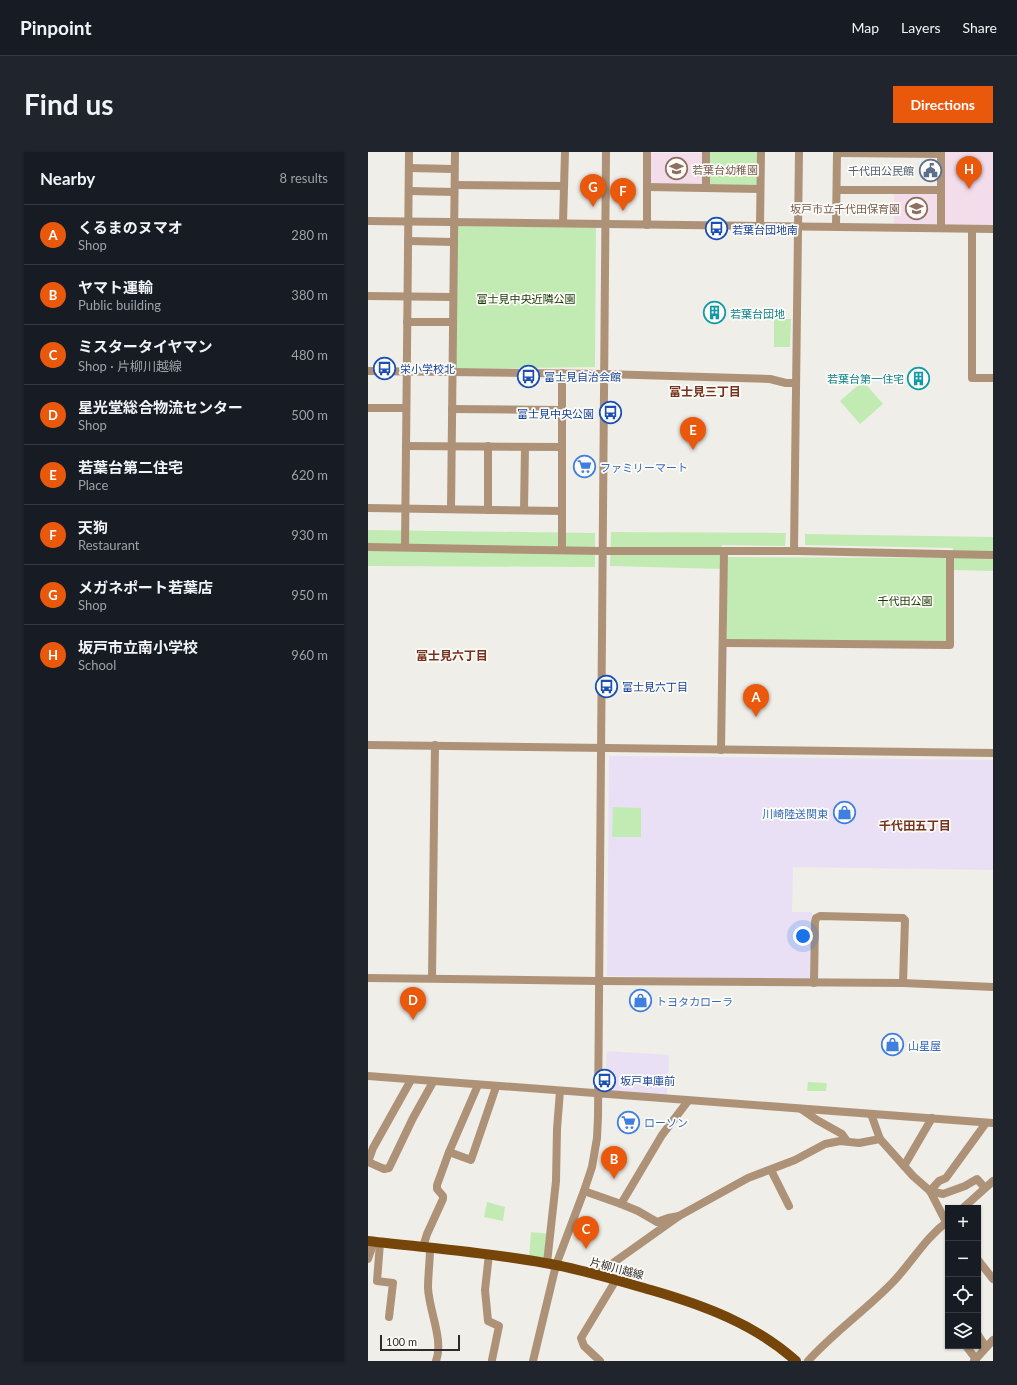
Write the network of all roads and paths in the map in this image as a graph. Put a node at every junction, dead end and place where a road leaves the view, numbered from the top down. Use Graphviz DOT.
graph roads {
  1 [pos="409,152"];
  2 [pos="455,152"];
  3 [pos="565,152"];
  4 [pos="606,152"];
  5 [pos="647,152"];
  6 [pos="706,152"];
  7 [pos="761,152"];
  8 [pos="799,152"];
  9 [pos="837,153"];
  10 [pos="941,153"];
  11 [pos="409,168"];
  12 [pos="454,169"];
  13 [pos="564,186"];
  14 [pos="647,187"];
  15 [pos="706,188"];
  16 [pos="760,188"];
  17 [pos="454,189"];
  18 [pos="837,190"];
  19 [pos="941,190"];
  20 [pos="409,191"];
  21 [pos="368,221"];
  22 [pos="408,221"];
  23 [pos="454,222"];
  24 [pos="563,223"];
  25 [pos="606,224"];
  26 [pos="647,225"];
  27 [pos="760,226"];
  28 [pos="798,226"];
  29 [pos="836,227"];
  30 [pos="941,228"];
  31 [pos="972,229"];
  32 [pos="993,229"];
  33 [pos="408,241"];
  34 [pos="454,242"];
  35 [pos="368,296"];
  36 [pos="407,297"];
  37 [pos="454,297"];
  38 [pos="407,322"];
  39 [pos="453,322"];
  40 [pos="368,371"];
  41 [pos="406,371"];
  42 [pos="452,372"];
  43 [pos="562,373"];
  44 [pos="604,374"];
  45 [pos="993,378"];
  46 [pos="796,383"];
  47 [pos="368,408"];
  48 [pos="406,408"];
  49 [pos="452,409"];
  50 [pos="562,410"];
  51 [pos="406,446"];
  52 [pos="452,446"];
  53 [pos="488,446"];
  54 [pos="525,447"];
  55 [pos="562,447"];
  56 [pos="368,508"];
  57 [pos="405,509"];
  58 [pos="451,509"];
  59 [pos="488,510"];
  60 [pos="524,510"];
  61 [pos="562,511"];
  62 [pos="368,547"];
  63 [pos="405,547"];
  64 [pos="562,550"];
  65 [pos="602,551"];
  66 [pos="724,551"];
  67 [pos="794,551"];
  68 [pos="950,555"];
  69 [pos="993,555"];
  70 [pos="723,643"];
  71 [pos="368,745"];
  72 [pos="435,746"];
  73 [pos="601,748"];
  74 [pos="721,750"];
  75 [pos="993,753"];
  76 [pos="368,978"];
  77 [pos="432,978"];
  78 [pos="599,981"];
  79 [pos="814,983"];
  80 [pos="903,983"];
  81 [pos="993,987"];
  82 [pos="368,1076"];
  83 [pos="411,1080"];
  84 [pos="433,1082"];
  85 [pos="478,1086"];
  86 [pos="496,1087"];
  87 [pos="560,1091"];
  88 [pos="598,1094"];
  89 [pos="688,1101"];
  90 [pos="801,1108"];
  91 [pos="871,1114"];
  92 [pos="932,1118"];
  93 [pos="989,1123"];
  94 [pos="880,1139"];
  95 [pos="847,1141"];
  96 [pos="449,1152"];
  97 [pos="368,1164"];
  98 [pos="904,1166"];
  99 [pos="771,1170"];
  100 [pos="993,1181"];
  101 [pos="985,1188"];
  102 [pos="584,1191"];
  103 [pos="930,1191"];
  104 [pos="621,1204"];
  105 [pos="966,1205"];
  106 [pos="789,1206"];
  107 [pos="679,1216"];
  108 [pos="945,1219"];
  109 [pos="945,1224"];
  110 [pos="374,1242"];
  111 [pos="426,1248"];
  112 [pos="489,1254"];
  113 [pos="368,1259"];
  114 [pos="552,1264"];
  115 [pos="981,1264"];
  116 [pos="596,1275"];
  117 [pos="993,1279"];
  118 [pos="616,1280"];
  119 [pos="389,1317"];
  120 [pos="981,1340"];
  121 [pos="993,1340"];
  122 [pos="986,1347"];
  123 [pos="968,1349"];
  124 [pos="492,1360"];
  125 [pos="975,1360"];
  126 [pos="436,1361"];
  127 [pos="533,1361"];
  128 [pos="600,1361"];
  129 [pos="796,1361"];
  130 [pos="808,1361"];
  1 -- 11 [label="street"];
  2 -- 12 [label="street"];
  3 -- 13 [label="street"];
  4 -- 25 [label="street"];
  5 -- 14 [label="street"];
  6 -- 15 [label="street"];
  7 -- 16 [label="street"];
  8 -- 28 [label="street"];
  9 -- 10 [label="street"];
  9 -- 18 [label="street"];
  10 -- 19 [label="street"];
  11 -- 12 [label="street"];
  11 -- 20 [label="street"];
  12 -- 17 [label="street"];
  13 -- 17 [label="street"];
  13 -- 24 [label="street"];
  14 -- 15 [label="street"];
  14 -- 26 [label="street"];
  15 -- 16 [label="street"];
  16 -- 27 [label="street"];
  17 -- 20 [label="street"];
  17 -- 23 [label="street"];
  18 -- 19 [label="street"];
  18 -- 29 [label="street"];
  19 -- 30 [label="street"];
  20 -- 22 [label="street"];
  21 -- 22 [label="street"];
  22 -- 23 [label="street"];
  22 -- 33 [label="street"];
  23 -- 24 [label="street"];
  23 -- 34 [label="street"];
  24 -- 25 [label="street"];
  25 -- 26 [label="street"];
  25 -- 44 [label="street"];
  26 -- 27 [label="street"];
  27 -- 28 [label="street"];
  28 -- 29 [label="street"];
  28 -- 46 [label="street"];
  29 -- 30 [label="street"];
  30 -- 31 [label="street"];
  31 -- 32 [label="street"];
  31 -- 45 [label="street"];
  33 -- 34 [label="street"];
  33 -- 36 [label="street"];
  34 -- 37 [label="street"];
  35 -- 36 [label="street"];
  36 -- 37 [label="street"];
  36 -- 38 [label="street"];
  37 -- 39 [label="street"];
  38 -- 39 [label="street"];
  38 -- 41 [label="street"];
  39 -- 42 [label="street"];
  40 -- 41 [label="street"];
  41 -- 42 [label="street"];
  41 -- 48 [label="street"];
  42 -- 43 [label="street"];
  42 -- 49 [label="street"];
  43 -- 44 [label="street"];
  43 -- 50 [label="street"];
  44 -- 46 [label="street"];
  44 -- 65 [label="street"];
  46 -- 67 [label="street"];
  47 -- 48 [label="street"];
  48 -- 51 [label="street"];
  49 -- 50 [label="street"];
  49 -- 52 [label="street"];
  50 -- 55 [label="street"];
  51 -- 52 [label="street"];
  51 -- 57 [label="street"];
  52 -- 53 [label="street"];
  52 -- 58 [label="street"];
  53 -- 54 [label="street"];
  53 -- 59 [label="street"];
  54 -- 55 [label="street"];
  54 -- 60 [label="street"];
  55 -- 61 [label="street"];
  56 -- 57 [label="street"];
  57 -- 58 [label="street"];
  57 -- 63 [label="street"];
  58 -- 59 [label="street"];
  59 -- 60 [label="street"];
  60 -- 61 [label="street"];
  61 -- 64 [label="street"];
  62 -- 63 [label="street"];
  63 -- 64 [label="street"];
  64 -- 65 [label="street"];
  65 -- 66 [label="street"];
  65 -- 73 [label="street"];
  66 -- 67 [label="street"];
  66 -- 70 [label="street"];
  67 -- 68 [label="street"];
  68 -- 69 [label="street"];
  68 -- 70 [label="street"];
  70 -- 74 [label="street"];
  71 -- 72 [label="street"];
  72 -- 73 [label="street"];
  72 -- 77 [label="street"];
  73 -- 74 [label="street"];
  73 -- 78 [label="street"];
  74 -- 75 [label="street"];
  76 -- 77 [label="street"];
  77 -- 78 [label="street"];
  78 -- 79 [label="street"];
  78 -- 88 [label="street"];
  79 -- 80 [label="street"];
  79 -- 80 [label="street"];
  80 -- 81 [label="street"];
  82 -- 83 [label="street"];
  83 -- 84 [label="street"];
  83 -- 97 [label="street"];
  84 -- 85 [label="street"];
  84 -- 97 [label="street"];
  85 -- 86 [label="street"];
  85 -- 96 [label="street"];
  86 -- 87 [label="street"];
  86 -- 96 [label="street"];
  87 -- 88 [label="street"];
  87 -- 114 [label="street"];
  88 -- 89 [label="street"];
  88 -- 102 [label="street"];
  89 -- 90 [label="street"];
  89 -- 104 [label="street"];
  90 -- 91 [label="street"];
  90 -- 95 [label="street"];
  91 -- 92 [label="street"];
  91 -- 94 [label="street"];
  92 -- 93 [label="street"];
  92 -- 98 [label="street"];
  93 -- 103 [label="street"];
  94 -- 95 [label="street"];
  94 -- 98 [label="street"];
  95 -- 99 [label="street"];
  96 -- 111 [label="street"];
  98 -- 103 [label="street"];
  99 -- 106 [label="street"];
  99 -- 107 [label="street"];
  100 -- 101 [label="street"];
  101 -- 103 [label="street"];
  101 -- 105 [label="street"];
  102 -- 104 [label="street"];
  102 -- 114 [label="street"];
  103 -- 108 [label="street"];
  104 -- 107 [label="street"];
  107 -- 116 [label="street"];
  109 -- 130 [label="street"];
  110 -- 111 [label="main road, 片柳川越線"];
  110 -- 113 [label="street"];
  110 -- 119 [label="street"];
  111 -- 112 [label="main road, 片柳川越線"];
  111 -- 126 [label="street"];
  112 -- 114 [label="main road, 片柳川越線"];
  112 -- 124 [label="street"];
  114 -- 116 [label="main road, 片柳川越線"];
  114 -- 127 [label="street"];
  115 -- 117 [label="street"];
  116 -- 118 [label="main road, 片柳川越線"];
  118 -- 128 [label="street"];
  118 -- 129 [label="main road, 片柳川越線"];
  120 -- 122 [label="street"];
  121 -- 122 [label="street"];
  122 -- 125 [label="street"];
  123 -- 125 [label="street"];
}
